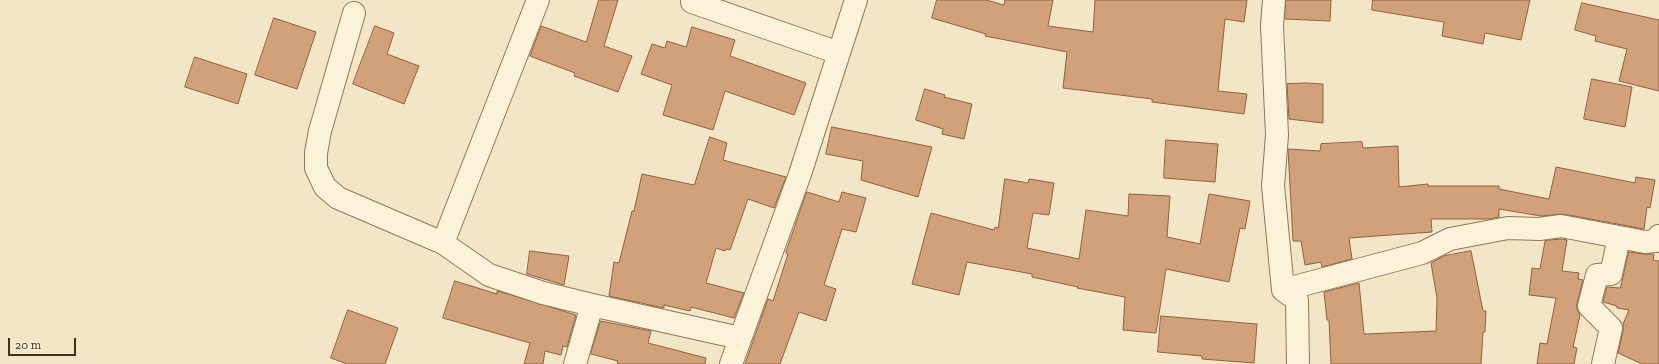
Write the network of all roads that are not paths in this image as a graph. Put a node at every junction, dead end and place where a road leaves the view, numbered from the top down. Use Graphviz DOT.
graph roads {
  1 [pos="538,0"];
  2 [pos="856,0"];
  3 [pos="1274,0"];
  4 [pos="692,2"];
  5 [pos="354,13"];
  6 [pos="839,53"];
  7 [pos="1659,236"];
  8 [pos="1619,238"];
  9 [pos="443,243"];
  10 [pos="1283,290"];
  11 [pos="592,305"];
  12 [pos="740,338"];
  13 [pos="575,364"];
  14 [pos="732,364"];
  15 [pos="1298,364"];
  16 [pos="1603,364"];
  1 -- 9 [label="street"];
  2 -- 6 [label="street"];
  3 -- 10 [label="street"];
  4 -- 6 [label="street"];
  5 -- 9 [label="street"];
  6 -- 12 [label="street"];
  7 -- 8 [label="street"];
  8 -- 10 [label="street"];
  8 -- 16 [label="street"];
  9 -- 11 [label="street"];
  10 -- 15 [label="street"];
  11 -- 12 [label="street"];
  11 -- 13 [label="street"];
  12 -- 14 [label="street"];
}
